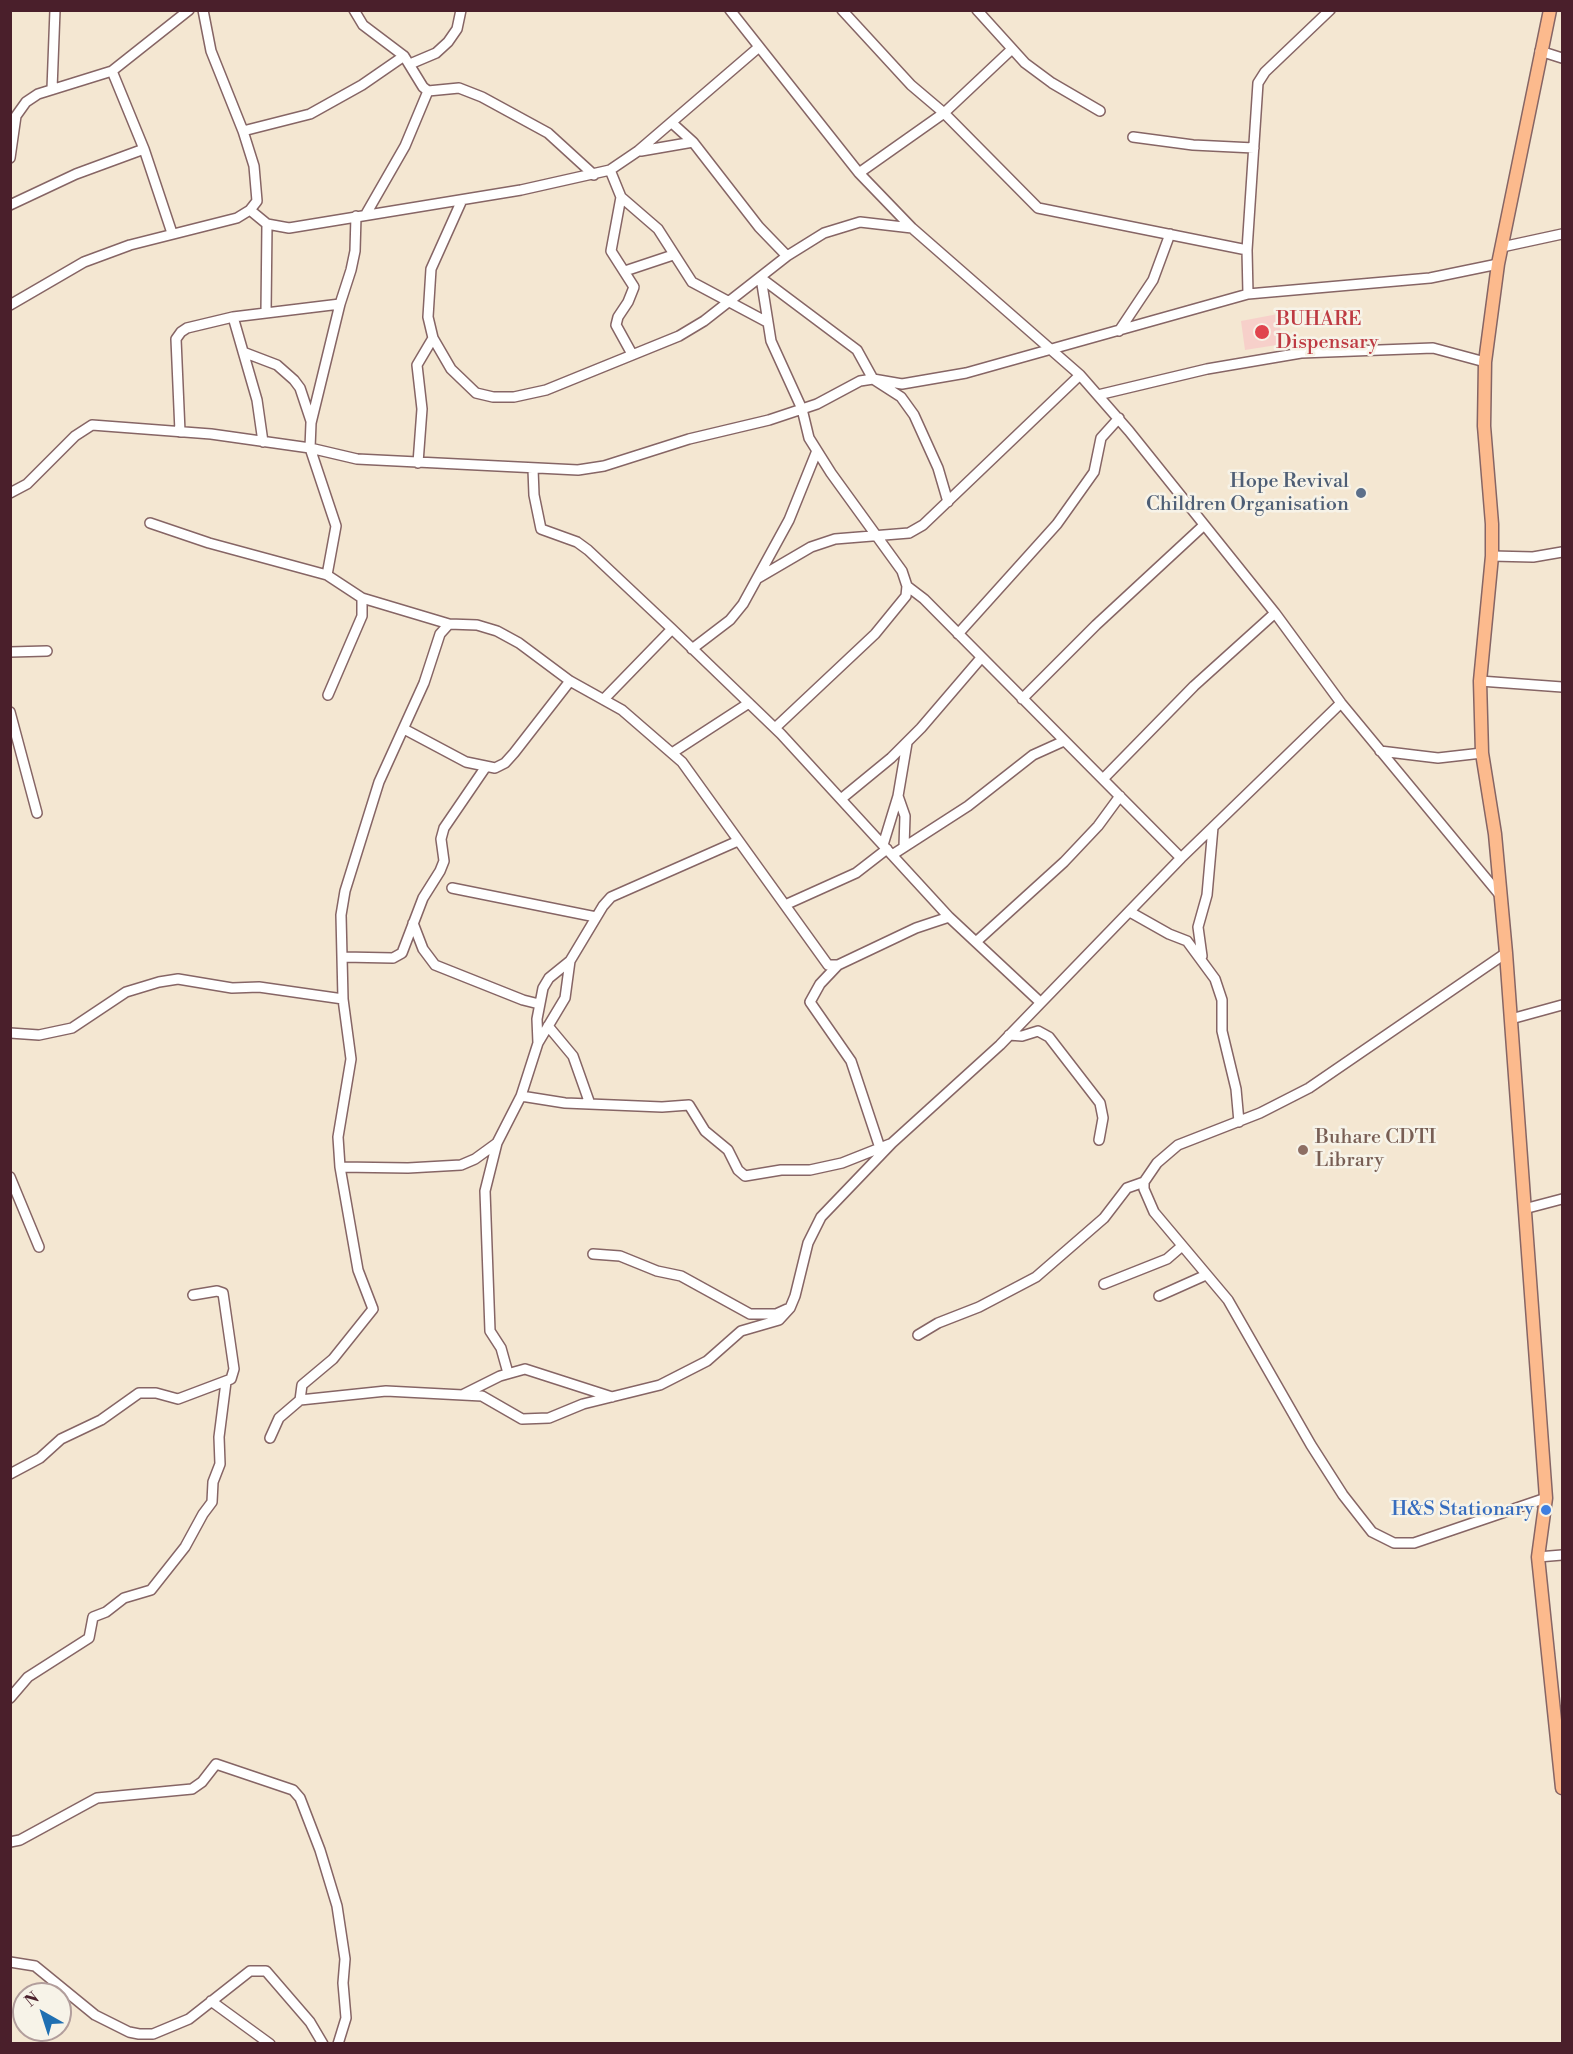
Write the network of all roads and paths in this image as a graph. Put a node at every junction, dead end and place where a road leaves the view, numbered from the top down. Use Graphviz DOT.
graph roads {
  1 [pos="55,10"];
  2 [pos="189,10"];
  3 [pos="203,10"];
  4 [pos="354,10"];
  5 [pos="461,10"];
  6 [pos="730,10"];
  7 [pos="842,10"];
  8 [pos="976,10"];
  9 [pos="1330,10"];
  10 [pos="1550,10"];
  11 [pos="759,47"];
  12 [pos="1012,49"];
  13 [pos="1540,51"];
  14 [pos="1563,58"];
  15 [pos="407,60"];
  16 [pos="112,71"];
  17 [pos="52,89"];
  18 [pos="429,91"];
  19 [pos="1100,111"];
  20 [pos="944,113"];
  21 [pos="672,123"];
  22 [pos="243,131"];
  23 [pos="1133,137"];
  24 [pos="693,142"];
  25 [pos="1254,148"];
  26 [pos="144,149"];
  27 [pos="638,151"];
  28 [pos="10,158"];
  29 [pos="610,170"];
  30 [pos="859,173"];
  31 [pos="594,175"];
  32 [pos="621,197"];
  33 [pos="462,200"];
  34 [pos="10,204"];
  35 [pos="250,210"];
  36 [pos="361,215"];
  37 [pos="267,224"];
  38 [pos="912,228"];
  39 [pos="172,233"];
  40 [pos="1170,234"];
  41 [pos="1563,234"];
  42 [pos="1502,247"];
  43 [pos="1247,250"];
  44 [pos="673,255"];
  45 [pos="787,256"];
  46 [pos="1498,264"];
  47 [pos="625,271"];
  48 [pos="761,278"];
  49 [pos="1248,294"];
  50 [pos="730,303"];
  51 [pos="340,304"];
  52 [pos="10,305"];
  53 [pos="266,312"];
  54 [pos="233,317"];
  55 [pos="767,322"];
  56 [pos="1119,331"];
  57 [pos="433,338"];
  58 [pos="1052,350"];
  59 [pos="243,352"];
  60 [pos="632,354"];
  61 [pos="1485,362"];
  62 [pos="1080,375"];
  63 [pos="873,380"];
  64 [pos="1098,395"];
  65 [pos="802,409"];
  66 [pos="1119,418"];
  67 [pos="311,423"];
  68 [pos="180,432"];
  69 [pos="263,442"];
  70 [pos="310,448"];
  71 [pos="816,453"];
  72 [pos="418,463"];
  73 [pos="533,469"];
  74 [pos="10,493"];
  75 [pos="948,502"];
  76 [pos="150,523"];
  77 [pos="1203,526"];
  78 [pos="877,536"];
  79 [pos="1563,552"];
  80 [pos="1492,556"];
  81 [pos="327,574"];
  82 [pos="758,578"];
  83 [pos="907,586"];
  84 [pos="362,598"];
  85 [pos="1275,613"];
  86 [pos="449,624"];
  87 [pos="672,629"];
  88 [pos="958,634"];
  89 [pos="692,649"];
  90 [pos="47,651"];
  91 [pos="10,652"];
  92 [pos="981,658"];
  93 [pos="570,681"];
  94 [pos="1480,681"];
  95 [pos="1563,687"];
  96 [pos="328,695"];
  97 [pos="604,699"];
  98 [pos="1022,699"];
  99 [pos="749,703"];
  100 [pos="1341,703"];
  101 [pos="10,712"];
  102 [pos="775,728"];
  103 [pos="404,729"];
  104 [pos="1064,741"];
  105 [pos="906,743"];
  106 [pos="1380,751"];
  107 [pos="672,753"];
  108 [pos="1482,753"];
  109 [pos="485,768"];
  110 [pos="1103,779"];
  111 [pos="897,796"];
  112 [pos="1120,796"];
  113 [pos="841,799"];
  114 [pos="38,813"];
  115 [pos="1213,826"];
  116 [pos="738,841"];
  117 [pos="904,847"];
  118 [pos="888,850"];
  119 [pos="1181,858"];
  120 [pos="452,888"];
  121 [pos="1499,894"];
  122 [pos="785,904"];
  123 [pos="1130,912"];
  124 [pos="596,917"];
  125 [pos="949,917"];
  126 [pos="413,922"];
  127 [pos="977,941"];
  128 [pos="1506,953"];
  129 [pos="343,957"];
  130 [pos="1202,959"];
  131 [pos="570,961"];
  132 [pos="838,965"];
  133 [pos="343,999"];
  134 [pos="1040,1002"];
  135 [pos="539,1004"];
  136 [pos="1563,1005"];
  137 [pos="1511,1019"];
  138 [pos="548,1026"];
  139 [pos="10,1033"];
  140 [pos="1009,1035"];
  141 [pos="538,1043"];
  142 [pos="520,1096"];
  143 [pos="590,1104"];
  144 [pos="1239,1122"];
  145 [pos="1099,1140"];
  146 [pos="497,1143"];
  147 [pos="892,1143"];
  148 [pos="880,1148"];
  149 [pos="340,1167"];
  150 [pos="10,1177"];
  151 [pos="1144,1182"];
  152 [pos="1563,1199"];
  153 [pos="1524,1209"];
  154 [pos="39,1246"];
  155 [pos="1182,1246"];
  156 [pos="593,1254"];
  157 [pos="1206,1275"];
  158 [pos="1104,1284"];
  159 [pos="193,1295"];
  160 [pos="1159,1296"];
  161 [pos="790,1308"];
  162 [pos="918,1335"];
  163 [pos="508,1373"];
  164 [pos="226,1382"];
  165 [pos="462,1395"];
  166 [pos="613,1398"];
  167 [pos="300,1400"];
  168 [pos="270,1438"];
  169 [pos="10,1474"];
  170 [pos="1546,1498"];
  171 [pos="1563,1555"];
  172 [pos="1538,1557"];
  173 [pos="10,1698"];
  174 [pos="1562,1785"];
  175 [pos="10,1842"];
  176 [pos="10,1962"];
  177 [pos="211,2001"];
  178 [pos="270,2043"];
  179 [pos="323,2043"];
  180 [pos="338,2043"];
  1 -- 17 [label="street"];
  2 -- 16 [label="street"];
  3 -- 22 [label="street"];
  4 -- 15 [label="street"];
  5 -- 15 [label="street"];
  6 -- 11 [label="street"];
  7 -- 20 [label="street"];
  8 -- 12 [label="street"];
  9 -- 25 [label="street"];
  10 -- 13 [label="main road"];
  11 -- 21 [label="street"];
  11 -- 30 [label="street"];
  12 -- 19 [label="street"];
  12 -- 20 [label="street"];
  13 -- 14 [label="street"];
  13 -- 42 [label="main road"];
  15 -- 18 [label="street"];
  15 -- 22 [label="street"];
  16 -- 17 [label="street"];
  16 -- 26 [label="street"];
  17 -- 28 [label="street"];
  18 -- 31 [label="street"];
  18 -- 36 [label="street"];
  20 -- 30 [label="street"];
  20 -- 40 [label="street"];
  21 -- 24 [label="street"];
  21 -- 27 [label="street"];
  22 -- 35 [label="street"];
  23 -- 25 [label="street"];
  24 -- 27 [label="street"];
  24 -- 45 [label="street"];
  25 -- 43 [label="street"];
  26 -- 34 [label="street"];
  26 -- 39 [label="street"];
  27 -- 29 [label="street"];
  29 -- 31 [label="street"];
  29 -- 32 [label="street"];
  30 -- 38 [label="street"];
  31 -- 33 [label="street"];
  32 -- 44 [label="street"];
  32 -- 47 [label="street"];
  33 -- 36 [label="street"];
  33 -- 57 [label="street"];
  35 -- 37 [label="street"];
  35 -- 39 [label="street"];
  36 -- 37 [label="street"];
  36 -- 51 [label="street"];
  37 -- 53 [label="street"];
  38 -- 45 [label="street"];
  38 -- 58 [label="street"];
  39 -- 52 [label="street"];
  40 -- 43 [label="street"];
  40 -- 56 [label="street"];
  41 -- 42 [label="street"];
  42 -- 46 [label="main road"];
  43 -- 49 [label="street"];
  44 -- 47 [label="street"];
  44 -- 50 [label="street"];
  45 -- 48 [label="street"];
  46 -- 49 [label="street"];
  46 -- 61 [label="main road"];
  47 -- 60 [label="street"];
  48 -- 50 [label="street"];
  48 -- 55 [label="street"];
  48 -- 63 [label="street"];
  49 -- 56 [label="street"];
  50 -- 55 [label="street"];
  50 -- 60 [label="street"];
  51 -- 53 [label="street"];
  51 -- 67 [label="street"];
  53 -- 54 [label="street"];
  54 -- 59 [label="street"];
  54 -- 68 [label="street"];
  55 -- 65 [label="street"];
  56 -- 58 [label="street"];
  57 -- 60 [label="street"];
  57 -- 72 [label="street"];
  58 -- 62 [label="street"];
  58 -- 63 [label="street"];
  59 -- 67 [label="street"];
  59 -- 69 [label="street"];
  61 -- 64 [label="street"];
  61 -- 80 [label="main road"];
  62 -- 64 [label="street"];
  62 -- 75 [label="street"];
  63 -- 65 [label="street"];
  63 -- 75 [label="street"];
  64 -- 66 [label="street"];
  65 -- 71 [label="street"];
  65 -- 73 [label="street"];
  66 -- 77 [label="street"];
  66 -- 88 [label="street"];
  67 -- 70 [label="street"];
  68 -- 69 [label="street"];
  68 -- 74 [label="street"];
  69 -- 70 [label="street"];
  70 -- 72 [label="street"];
  70 -- 81 [label="street"];
  71 -- 78 [label="street"];
  71 -- 82 [label="street"];
  72 -- 73 [label="street"];
  73 -- 87 [label="street"];
  75 -- 78 [label="street"];
  76 -- 81 [label="street"];
  77 -- 85 [label="street"];
  77 -- 98 [label="street"];
  78 -- 82 [label="street"];
  78 -- 83 [label="street"];
  79 -- 80 [label="street"];
  80 -- 94 [label="main road"];
  81 -- 84 [label="street"];
  82 -- 89 [label="street"];
  83 -- 88 [label="street"];
  83 -- 102 [label="street"];
  84 -- 86 [label="street"];
  84 -- 96 [label="street"];
  85 -- 100 [label="street"];
  85 -- 110 [label="street"];
  86 -- 93 [label="street"];
  86 -- 103 [label="street"];
  87 -- 89 [label="street"];
  87 -- 97 [label="street"];
  88 -- 92 [label="street"];
  89 -- 99 [label="street"];
  90 -- 91 [label="street"];
  92 -- 98 [label="street"];
  92 -- 105 [label="street"];
  93 -- 97 [label="street"];
  93 -- 109 [label="street"];
  94 -- 95 [label="street"];
  94 -- 108 [label="main road"];
  97 -- 107 [label="street"];
  98 -- 104 [label="street"];
  99 -- 102 [label="street"];
  99 -- 107 [label="street"];
  100 -- 106 [label="street"];
  100 -- 115 [label="street"];
  101 -- 114 [label="street"];
  102 -- 113 [label="street"];
  103 -- 109 [label="street"];
  103 -- 129 [label="street"];
  104 -- 110 [label="street"];
  104 -- 117 [label="street"];
  105 -- 111 [label="street"];
  105 -- 113 [label="street"];
  106 -- 108 [label="street"];
  106 -- 121 [label="street"];
  107 -- 116 [label="street"];
  108 -- 121 [label="main road"];
  109 -- 126 [label="street"];
  110 -- 112 [label="street"];
  111 -- 117 [label="street"];
  111 -- 118 [label="street"];
  112 -- 119 [label="street"];
  112 -- 127 [label="street"];
  113 -- 118 [label="street"];
  115 -- 119 [label="street"];
  115 -- 130 [label="street"];
  116 -- 122 [label="street"];
  116 -- 124 [label="street"];
  117 -- 118 [label="street"];
  118 -- 122 [label="street"];
  118 -- 125 [label="street"];
  119 -- 123 [label="street"];
  120 -- 124 [label="street"];
  121 -- 128 [label="main road"];
  122 -- 132 [label="street"];
  123 -- 130 [label="street"];
  123 -- 134 [label="street"];
  124 -- 131 [label="street"];
  125 -- 127 [label="street"];
  125 -- 132 [label="street"];
  126 -- 129 [label="street"];
  126 -- 135 [label="street"];
  127 -- 134 [label="street"];
  128 -- 137 [label="main road"];
  128 -- 144 [label="street"];
  129 -- 133 [label="street"];
  130 -- 144 [label="street"];
  131 -- 135 [label="street"];
  131 -- 138 [label="street"];
  132 -- 148 [label="street"];
  133 -- 139 [label="street"];
  133 -- 149 [label="street"];
  134 -- 140 [label="street"];
  135 -- 141 [label="street"];
  136 -- 137 [label="street"];
  137 -- 153 [label="main road"];
  138 -- 141 [label="street"];
  138 -- 143 [label="street"];
  140 -- 145 [label="street"];
  140 -- 147 [label="street"];
  141 -- 142 [label="street"];
  142 -- 143 [label="street"];
  142 -- 146 [label="street"];
  143 -- 148 [label="street"];
  144 -- 151 [label="street"];
  146 -- 149 [label="street"];
  146 -- 163 [label="street"];
  147 -- 148 [label="street"];
  147 -- 161 [label="street"];
  149 -- 167 [label="street"];
  150 -- 154 [label="street"];
  151 -- 155 [label="street"];
  151 -- 162 [label="street"];
  152 -- 153 [label="street"];
  153 -- 170 [label="main road"];
  155 -- 157 [label="street"];
  155 -- 158 [label="street"];
  156 -- 161 [label="street"];
  157 -- 160 [label="street"];
  157 -- 170 [label="street"];
  159 -- 164 [label="street"];
  161 -- 166 [label="street"];
  163 -- 165 [label="street"];
  163 -- 166 [label="street"];
  164 -- 169 [label="street"];
  164 -- 173 [label="street"];
  165 -- 166 [label="street"];
  165 -- 167 [label="street"];
  167 -- 168 [label="street"];
  170 -- 172 [label="main road"];
  171 -- 172 [label="street"];
  172 -- 174 [label="main road"];
  175 -- 180 [label="street"];
  176 -- 177 [label="street"];
  177 -- 178 [label="street"];
  177 -- 179 [label="street"];
}
